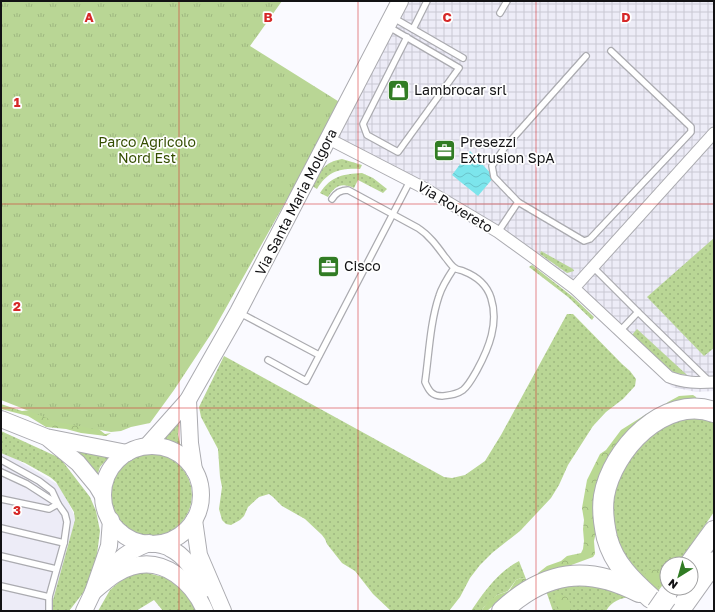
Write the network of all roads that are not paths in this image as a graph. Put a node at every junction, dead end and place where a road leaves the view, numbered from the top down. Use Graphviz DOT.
graph roads {
  1 [pos="400,1"];
  2 [pos="427,1"];
  3 [pos="507,1"];
  4 [pos="500,13"];
  5 [pos="389,21"];
  6 [pos="413,29"];
  7 [pos="407,37"];
  8 [pos="611,51"];
  9 [pos="586,56"];
  10 [pos="463,58"];
  11 [pos="714,133"];
  12 [pos="329,139"];
  13 [pos="410,181"];
  14 [pos="332,199"];
  15 [pos="518,202"];
  16 [pos="392,214"];
  17 [pos="498,232"];
  18 [pos="593,267"];
  19 [pos="454,268"];
  20 [pos="574,288"];
  21 [pos="238,312"];
  22 [pos="638,312"];
  23 [pos="620,331"];
  24 [pos="319,355"];
  25 [pos="268,360"];
  26 [pos="712,382"];
  27 [pos="188,400"];
  28 [pos="714,412"];
  29 [pos="1,419"];
  30 [pos="46,437"];
  31 [pos="147,446"];
  32 [pos="127,453"];
  33 [pos="1,460"];
  34 [pos="194,470"];
  35 [pos="1,472"];
  36 [pos="103,496"];
  37 [pos="1,499"];
  38 [pos="58,504"];
  39 [pos="111,520"];
  40 [pos="194,520"];
  41 [pos="1,528"];
  42 [pos="712,531"];
  43 [pos="64,543"];
  44 [pos="153,544"];
  45 [pos="1,556"];
  46 [pos="695,556"];
  47 [pos="714,562"];
  48 [pos="56,568"];
  49 [pos="714,584"];
  50 [pos="1,586"];
  51 [pos="48,598"];
  52 [pos="86,604"];
  53 [pos="675,604"];
  54 [pos="44,611"];
  55 [pos="49,611"];
  56 [pos="205,611"];
  57 [pos="212,611"];
  58 [pos="223,611"];
  59 [pos="502,611"];
  1 -- 5 [label="main road, Via Santa Maria Molgora"];
  2 -- 6 [label="lane"];
  3 -- 4 [label="lane"];
  5 -- 6 [label="lane"];
  5 -- 7 [label="lane"];
  5 -- 12 [label="main road, Via Santa Maria Molgora"];
  6 -- 10 [label="lane"];
  7 -- 7 [label="lane"];
  8 -- 15 [label="lane"];
  9 -- 15 [label="lane"];
  11 -- 18 [label="street"];
  12 -- 13 [label="street, Via Rovereto"];
  12 -- 21 [label="main road, Via Santa Maria Molgora"];
  13 -- 16 [label="lane"];
  13 -- 17 [label="street, Via Rovereto"];
  14 -- 16 [label="lane"];
  15 -- 17 [label="lane"];
  16 -- 19 [label="lane"];
  16 -- 24 [label="lane"];
  17 -- 20 [label="street, Via Rovereto"];
  18 -- 20 [label="street"];
  18 -- 22 [label="lane"];
  19 -- 19 [label="lane"];
  20 -- 23 [label="street, Via Rovereto"];
  21 -- 24 [label="lane"];
  21 -- 27 [label="main road, Via Santa Maria Molgora"];
  22 -- 23 [label="lane"];
  22 -- 26 [label="lane"];
  23 -- 26 [label="street, Via Rovereto"];
  24 -- 25 [label="lane"];
  27 -- 31 [label="main road, Via Santa Maria Molgora"];
  27 -- 34 [label="main road"];
  28 -- 59 [label="highway"];
  29 -- 30 [label="main road"];
  30 -- 32 [label="main road"];
  30 -- 36 [label="main road"];
  31 -- 32 [label="main road"];
  31 -- 34 [label="main road"];
  32 -- 36 [label="main road"];
  33 -- 38 [label="lane"];
  34 -- 40 [label="main road"];
  35 -- 38 [label="lane"];
  36 -- 39 [label="main road"];
  37 -- 38 [label="lane"];
  38 -- 43 [label="lane"];
  39 -- 44 [label="main road"];
  39 -- 52 [label="main road"];
  40 -- 44 [label="main road"];
  40 -- 58 [label="main road"];
  41 -- 43 [label="lane"];
  42 -- 46 [label="highway"];
  43 -- 48 [label="lane"];
  44 -- 52 [label="main road"];
  44 -- 57 [label="main road"];
  45 -- 48 [label="lane"];
  47 -- 53 [label="highway"];
  48 -- 51 [label="lane"];
  49 -- 53 [label="highway"];
  50 -- 51 [label="lane"];
  51 -- 54 [label="lane"];
  51 -- 55 [label="lane"];
  52 -- 56 [label="main road"];
}
